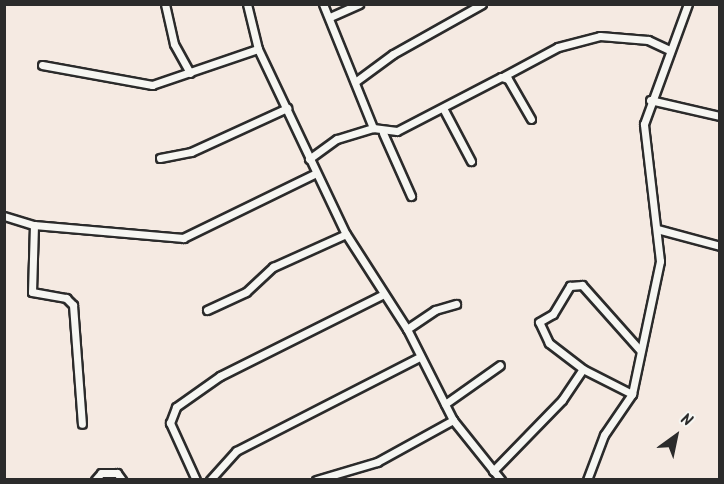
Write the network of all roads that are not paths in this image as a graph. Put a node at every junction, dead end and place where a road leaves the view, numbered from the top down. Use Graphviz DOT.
graph roads {
  1 [pos="165,4"];
  2 [pos="247,4"];
  3 [pos="323,4"];
  4 [pos="359,4"];
  5 [pos="482,4"];
  6 [pos="688,4"];
  7 [pos="330,17"];
  8 [pos="258,49"];
  9 [pos="669,50"];
  10 [pos="42,65"];
  11 [pos="190,73"];
  12 [pos="504,76"];
  13 [pos="355,82"];
  14 [pos="650,100"];
  15 [pos="287,108"];
  16 [pos="443,108"];
  17 [pos="720,116"];
  18 [pos="531,119"];
  19 [pos="373,128"];
  20 [pos="383,133"];
  21 [pos="160,158"];
  22 [pos="309,159"];
  23 [pos="471,161"];
  24 [pos="316,173"];
  25 [pos="411,196"];
  26 [pos="4,216"];
  27 [pos="34,225"];
  28 [pos="657,229"];
  29 [pos="346,234"];
  30 [pos="720,246"];
  31 [pos="384,294"];
  32 [pos="456,304"];
  33 [pos="207,310"];
  34 [pos="407,329"];
  35 [pos="640,351"];
  36 [pos="420,357"];
  37 [pos="500,365"];
  38 [pos="583,369"];
  39 [pos="632,394"];
  40 [pos="445,404"];
  41 [pos="453,420"];
  42 [pos="82,424"];
  43 [pos="494,471"];
  44 [pos="95,480"];
  45 [pos="122,480"];
  46 [pos="196,480"];
  47 [pos="210,480"];
  48 [pos="316,480"];
  49 [pos="501,480"];
  50 [pos="587,480"];
  1 -- 11 [label="street"];
  2 -- 8 [label="street"];
  3 -- 7 [label="street"];
  4 -- 7 [label="street"];
  5 -- 13 [label="street"];
  6 -- 9 [label="street"];
  7 -- 13 [label="street"];
  8 -- 11 [label="street"];
  8 -- 15 [label="street"];
  9 -- 12 [label="street"];
  9 -- 14 [label="street"];
  10 -- 11 [label="street"];
  12 -- 16 [label="street"];
  12 -- 18 [label="street"];
  13 -- 19 [label="street"];
  14 -- 17 [label="street"];
  14 -- 28 [label="street"];
  15 -- 21 [label="street"];
  15 -- 22 [label="street"];
  16 -- 20 [label="street"];
  16 -- 23 [label="street"];
  19 -- 20 [label="street"];
  19 -- 22 [label="street"];
  20 -- 25 [label="street"];
  22 -- 24 [label="street"];
  24 -- 27 [label="street"];
  24 -- 29 [label="street"];
  26 -- 27 [label="street"];
  27 -- 42 [label="street"];
  28 -- 30 [label="street"];
  28 -- 35 [label="street"];
  29 -- 31 [label="street"];
  29 -- 33 [label="street"];
  31 -- 34 [label="street"];
  31 -- 46 [label="street"];
  32 -- 34 [label="street"];
  34 -- 36 [label="street"];
  35 -- 38 [label="street"];
  35 -- 39 [label="street"];
  36 -- 40 [label="street"];
  36 -- 47 [label="street"];
  37 -- 40 [label="street"];
  38 -- 39 [label="street"];
  38 -- 43 [label="street"];
  39 -- 50 [label="street"];
  40 -- 41 [label="street"];
  41 -- 43 [label="street"];
  41 -- 48 [label="street"];
  43 -- 49 [label="street"];
  44 -- 45 [label="street"];
}
